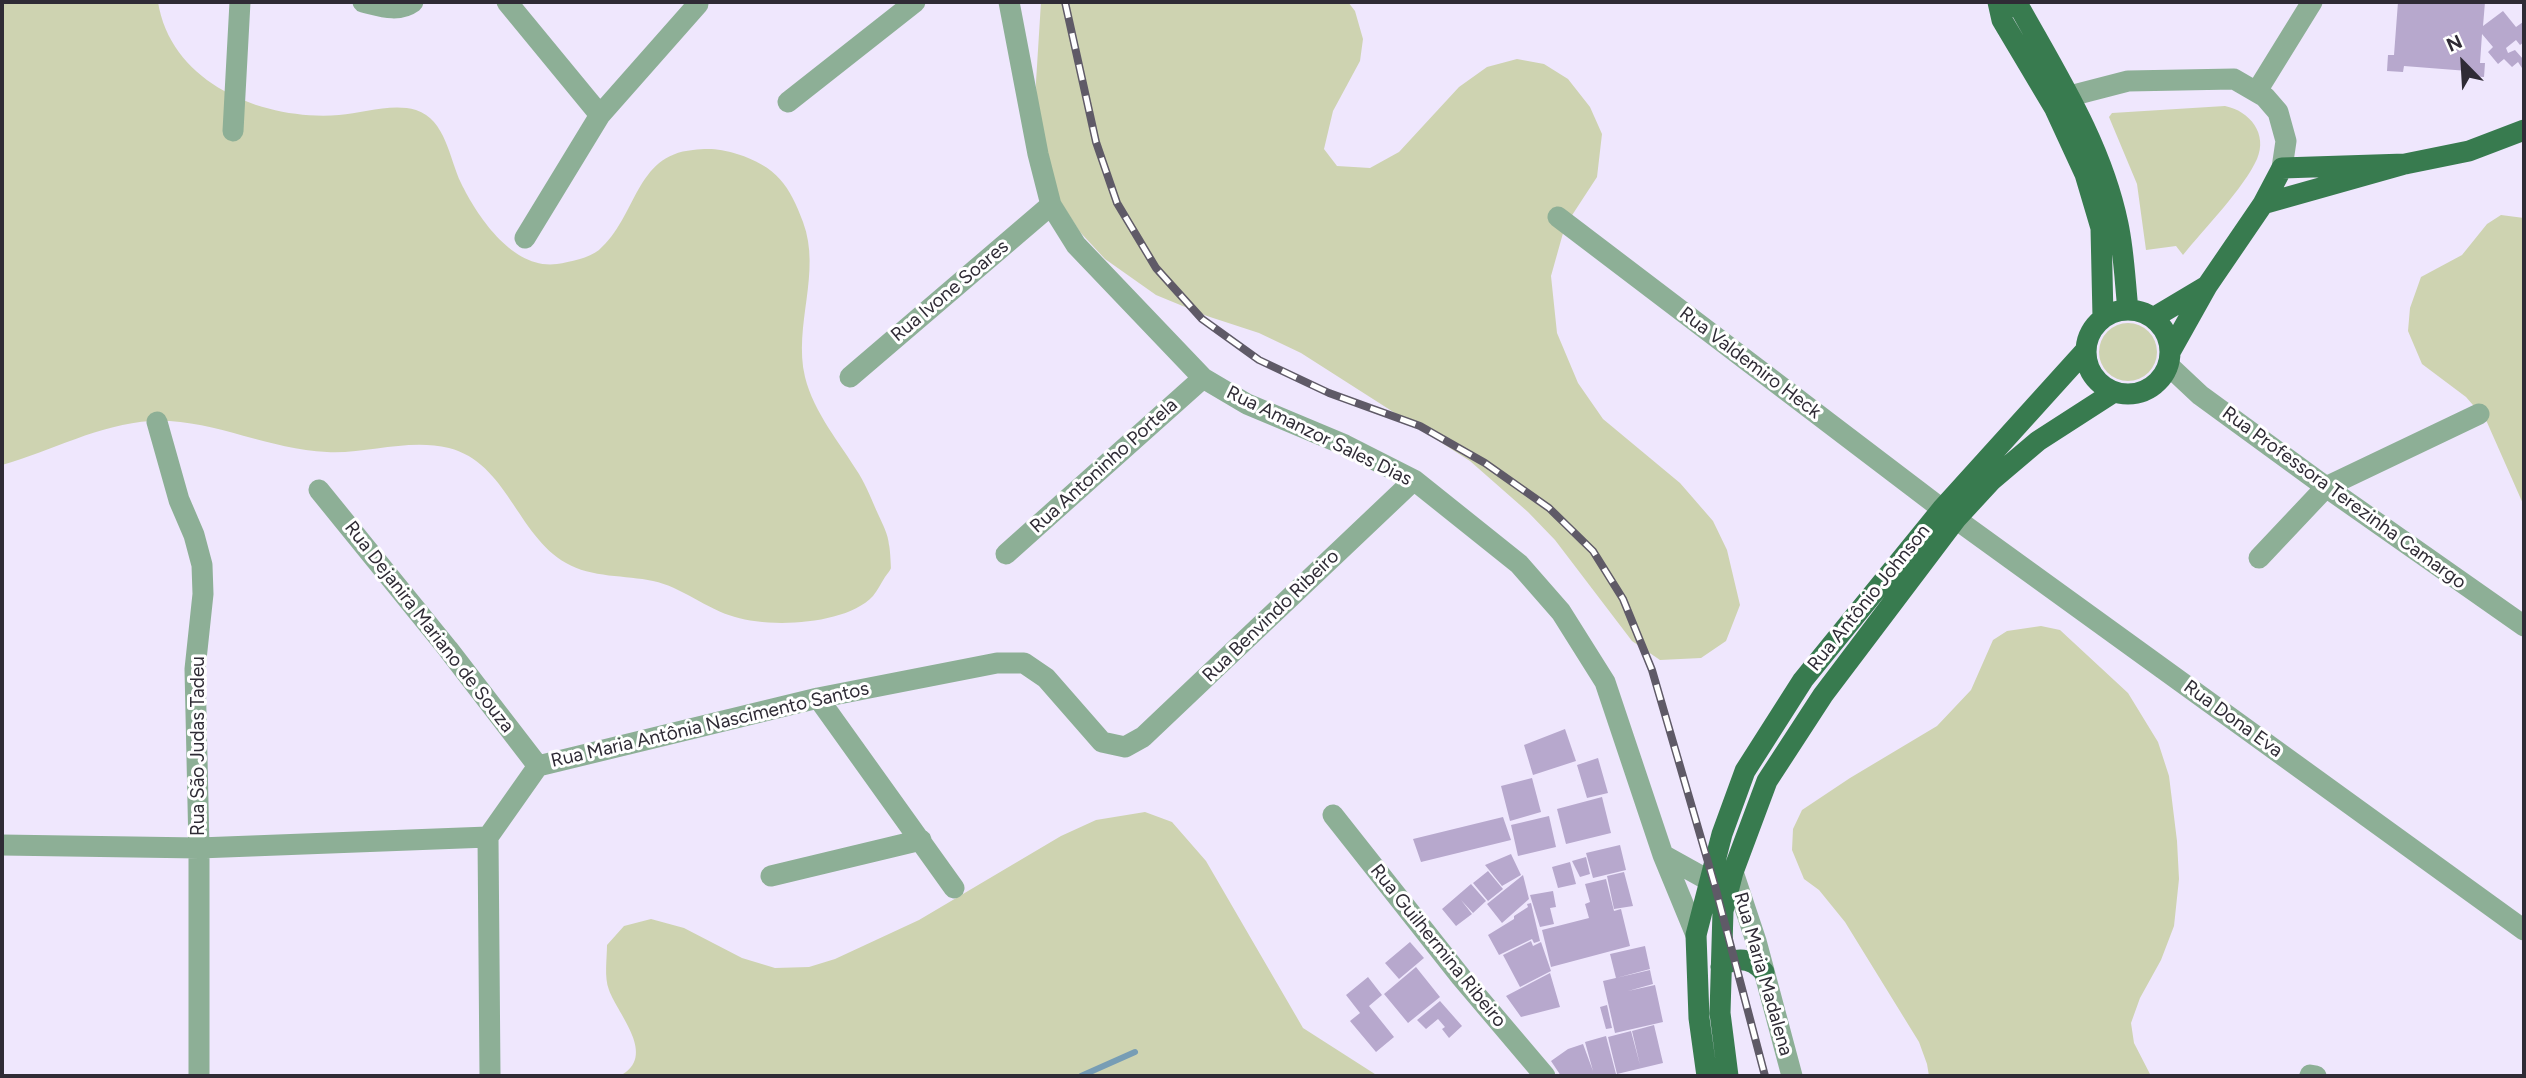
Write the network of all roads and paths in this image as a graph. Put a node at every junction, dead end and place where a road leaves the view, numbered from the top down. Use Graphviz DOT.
graph roads {
  1 [pos="240,2"];
  2 [pos="363,2"];
  3 [pos="413,2"];
  4 [pos="915,2"];
  5 [pos="1009,2"];
  6 [pos="2312,2"];
  7 [pos="698,4"];
  8 [pos="517,5"];
  9 [pos="2011,7"];
  10 [pos="2257,91"];
  11 [pos="2070,96"];
  12 [pos="788,102"];
  13 [pos="600,115"];
  14 [pos="2524,130"];
  15 [pos="233,131"];
  16 [pos="2405,164"];
  17 [pos="2282,168"];
  18 [pos="2263,204"];
  19 [pos="1051,205"];
  20 [pos="1558,217"];
  21 [pos="525,239"];
  22 [pos="2207,286"];
  23 [pos="2128,310"];
  24 [pos="2103,317"];
  25 [pos="2153,318"];
  26 [pos="2085,351"];
  27 [pos="2169,359"];
  28 [pos="850,377"];
  29 [pos="1202,378"];
  30 [pos="2114,392"];
  31 [pos="2479,414"];
  32 [pos="158,422"];
  33 [pos="1414,480"];
  34 [pos="2326,487"];
  35 [pos="319,489"];
  36 [pos="1949,514"];
  37 [pos="1006,554"];
  38 [pos="2259,558"];
  39 [pos="2524,626"];
  40 [pos="818,698"];
  41 [pos="1125,747"];
  42 [pos="538,766"];
  43 [pos="1333,815"];
  44 [pos="488,837"];
  45 [pos="921,840"];
  46 [pos="2,845"];
  47 [pos="199,848"];
  48 [pos="1663,855"];
  49 [pos="1733,872"];
  50 [pos="771,876"];
  51 [pos="1708,880"];
  52 [pos="954,888"];
  53 [pos="2524,930"];
  54 [pos="1696,935"];
  55 [pos="1721,967"];
  56 [pos="1764,972"];
  57 [pos="199,1076"];
  58 [pos="490,1076"];
  59 [pos="1545,1076"];
  60 [pos="1707,1076"];
  61 [pos="1728,1076"];
  62 [pos="1792,1076"];
  1 -- 15 [label="street"];
  2 -- 3 [label="street"];
  4 -- 12 [label="street"];
  5 -- 19 [label="street, Rua Amanzor Sales Dias"];
  6 -- 10 [label="street"];
  7 -- 13 [label="street"];
  8 -- 13 [label="street"];
  9 -- 11 [label="main road"];
  9 -- 24 [label="main road"];
  10 -- 11 [label="street"];
  10 -- 17 [label="street"];
  11 -- 23 [label="main road"];
  13 -- 21 [label="street"];
  14 -- 16 [label="main road"];
  16 -- 17 [label="main road"];
  16 -- 18 [label="main road"];
  17 -- 18 [label="main road"];
  18 -- 22 [label="main road"];
  19 -- 28 [label="street, Rua Ivone Soares"];
  19 -- 29 [label="street, Rua Amanzor Sales Dias"];
  20 -- 36 [label="street, Rua Valdemiro Heck"];
  22 -- 25 [label="main road"];
  22 -- 27 [label="main road"];
  23 -- 24 [label="main road"];
  23 -- 25 [label="main road"];
  24 -- 26 [label="main road"];
  25 -- 27 [label="main road"];
  26 -- 30 [label="main road"];
  26 -- 36 [label="main road, Rua Antônio Johnson"];
  27 -- 30 [label="main road"];
  27 -- 34 [label="street, Rua Professora Terezinha Camargo"];
  29 -- 33 [label="street, Rua Amanzor Sales Dias"];
  29 -- 37 [label="street, Rua Antoninho Portela"];
  30 -- 36 [label="main road, Rua Antônio Johnson"];
  31 -- 34 [label="street"];
  32 -- 47 [label="street, Rua São Judas Tadeu"];
  33 -- 41 [label="street, Rua Benvindo Ribeiro"];
  33 -- 48 [label="street, Rua Amanzor Sales Dias"];
  34 -- 38 [label="street"];
  34 -- 39 [label="street, Rua Professora Terezinha Camargo"];
  35 -- 42 [label="street, Rua Dejanira Mariano de Souza"];
  36 -- 49 [label="main road, Rua Antônio Johnson"];
  36 -- 51 [label="main road, Rua Antônio Johnson"];
  36 -- 53 [label="street, Rua Dona Eva"];
  40 -- 41 [label="street, Rua Maria Antônia Nascimento Santos"];
  40 -- 42 [label="street, Rua Maria Antônia Nascimento Santos"];
  40 -- 45 [label="street"];
  42 -- 44 [label="street, Rua Maria Antônia Nascimento Santos"];
  43 -- 59 [label="street, Rua Guilhermina Ribeiro"];
  44 -- 47 [label="street"];
  44 -- 58 [label="street"];
  45 -- 50 [label="street"];
  45 -- 52 [label="street"];
  46 -- 47 [label="street"];
  47 -- 57 [label="street, Rua São Judas Tadeu"];
  48 -- 51 [label="street"];
  48 -- 54 [label="street, Rua Amanzor Sales Dias"];
  49 -- 55 [label="main road, Rua Antônio Johnson"];
  49 -- 56 [label="street, Rua Maria Madalena"];
  51 -- 54 [label="main road, Rua Antônio Johnson"];
  54 -- 60 [label="main road, Rua Antônio Johnson"];
  55 -- 56 [label="main road"];
  55 -- 61 [label="main road, Rua Antônio Johnson"];
  56 -- 62 [label="street, Rua Maria Madalena"];
}
